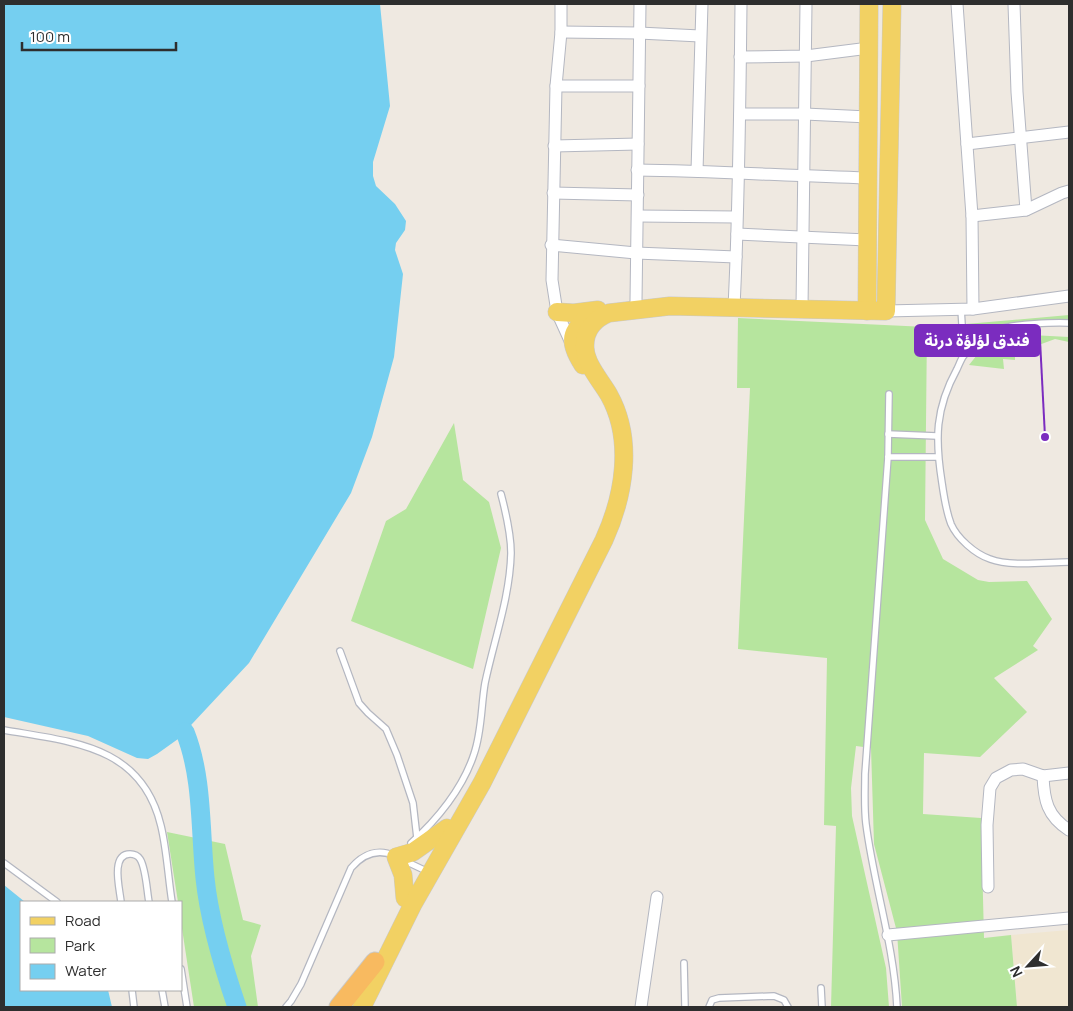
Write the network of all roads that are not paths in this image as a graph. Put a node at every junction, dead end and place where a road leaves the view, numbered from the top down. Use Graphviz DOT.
graph roads {
  1 [pos="561,4"];
  2 [pos="640,4"];
  3 [pos="702,4"];
  4 [pos="740,4"];
  5 [pos="806,4"];
  6 [pos="869,4"];
  7 [pos="892,4"];
  8 [pos="957,4"];
  9 [pos="1014,4"];
  10 [pos="561,32"];
  11 [pos="639,33"];
  12 [pos="700,36"];
  13 [pos="869,48"];
  14 [pos="806,56"];
  15 [pos="740,57"];
  16 [pos="556,86"];
  17 [pos="639,86"];
  18 [pos="740,114"];
  19 [pos="805,114"];
  20 [pos="868,117"];
  21 [pos="1069,132"];
  22 [pos="1021,138"];
  23 [pos="638,144"];
  24 [pos="967,144"];
  25 [pos="554,146"];
  26 [pos="637,170"];
  27 [pos="697,171"];
  28 [pos="740,174"];
  29 [pos="804,177"];
  30 [pos="867,178"];
  31 [pos="1069,191"];
  32 [pos="553,193"];
  33 [pos="638,195"];
  34 [pos="1026,210"];
  35 [pos="638,216"];
  36 [pos="972,216"];
  37 [pos="736,217"];
  38 [pos="737,234"];
  39 [pos="803,237"];
  40 [pos="867,240"];
  41 [pos="552,246"];
  42 [pos="636,253"];
  43 [pos="736,257"];
  44 [pos="1069,296"];
  45 [pos="636,301"];
  46 [pos="670,306"];
  47 [pos="734,307"];
  48 [pos="802,308"];
  49 [pos="967,309"];
  50 [pos="599,310"];
  51 [pos="867,311"];
  52 [pos="886,311"];
  53 [pos="557,312"];
  54 [pos="1069,323"];
  55 [pos="579,352"];
  56 [pos="964,355"];
  57 [pos="889,394"];
  58 [pos="888,434"];
  59 [pos="937,436"];
  60 [pos="888,457"];
  61 [pos="938,458"];
  62 [pos="501,494"];
  63 [pos="1069,562"];
  64 [pos="340,651"];
  65 [pos="4,730"];
  66 [pos="1069,773"];
  67 [pos="1043,776"];
  68 [pos="446,828"];
  69 [pos="1069,830"];
  70 [pos="417,838"];
  71 [pos="396,857"];
  72 [pos="4,863"];
  73 [pos="422,869"];
  74 [pos="988,887"];
  75 [pos="657,897"];
  76 [pos="405,898"];
  77 [pos="56,901"];
  78 [pos="122,901"];
  79 [pos="149,901"];
  80 [pos="172,901"];
  81 [pos="1069,918"];
  82 [pos="888,935"];
  83 [pos="375,962"];
  84 [pos="684,963"];
  85 [pos="182,977"];
  86 [pos="822,988"];
  87 [pos="132,991"];
  88 [pos="162,991"];
  89 [pos="134,1007"];
  90 [pos="165,1007"];
  91 [pos="186,1007"];
  92 [pos="286,1007"];
  93 [pos="339,1007"];
  94 [pos="354,1007"];
  95 [pos="362,1007"];
  96 [pos="642,1007"];
  97 [pos="685,1007"];
  98 [pos="709,1007"];
  99 [pos="788,1007"];
  100 [pos="822,1007"];
  101 [pos="897,1007"];
  1 -- 10 [label="street"];
  2 -- 11 [label="street"];
  3 -- 12 [label="street"];
  4 -- 15 [label="street"];
  5 -- 14 [label="street"];
  6 -- 13 [label="main road"];
  7 -- 52 [label="main road"];
  8 -- 24 [label="street"];
  9 -- 22 [label="street"];
  10 -- 11 [label="street"];
  10 -- 16 [label="street"];
  11 -- 12 [label="street"];
  11 -- 17 [label="street"];
  12 -- 27 [label="street"];
  13 -- 14 [label="street"];
  13 -- 20 [label="main road"];
  14 -- 15 [label="street"];
  14 -- 19 [label="street"];
  15 -- 18 [label="street"];
  16 -- 17 [label="street"];
  16 -- 25 [label="street"];
  17 -- 23 [label="street"];
  18 -- 19 [label="street"];
  18 -- 28 [label="street"];
  19 -- 20 [label="street"];
  19 -- 29 [label="street"];
  20 -- 30 [label="main road"];
  21 -- 22 [label="street"];
  22 -- 24 [label="street"];
  22 -- 34 [label="street"];
  23 -- 25 [label="street"];
  23 -- 26 [label="street"];
  24 -- 36 [label="street"];
  25 -- 32 [label="street"];
  26 -- 27 [label="street"];
  26 -- 33 [label="street"];
  27 -- 28 [label="street"];
  28 -- 29 [label="street"];
  28 -- 37 [label="street"];
  29 -- 30 [label="street"];
  29 -- 39 [label="street"];
  30 -- 40 [label="main road"];
  31 -- 34 [label="street"];
  32 -- 33 [label="street"];
  32 -- 41 [label="street"];
  33 -- 35 [label="street"];
  34 -- 36 [label="street"];
  35 -- 37 [label="street"];
  35 -- 42 [label="street"];
  36 -- 49 [label="street"];
  37 -- 38 [label="street"];
  38 -- 39 [label="street"];
  38 -- 43 [label="street"];
  39 -- 40 [label="street"];
  39 -- 48 [label="street"];
  40 -- 51 [label="main road"];
  41 -- 42 [label="street"];
  41 -- 53 [label="street"];
  42 -- 43 [label="street"];
  42 -- 45 [label="street"];
  43 -- 47 [label="street"];
  44 -- 49 [label="street"];
  45 -- 46 [label="main road"];
  45 -- 50 [label="main road"];
  46 -- 47 [label="main road"];
  46 -- 55 [label="main road"];
  47 -- 48 [label="main road"];
  48 -- 51 [label="main road"];
  49 -- 52 [label="street"];
  49 -- 56 [label="lane"];
  50 -- 53 [label="main road"];
  50 -- 55 [label="main road"];
  51 -- 52 [label="main road"];
  53 -- 55 [label="street"];
  54 -- 56 [label="lane"];
  55 -- 68 [label="main road"];
  55 -- 95 [label="main road"];
  56 -- 59 [label="lane"];
  57 -- 58 [label="lane"];
  58 -- 59 [label="lane"];
  58 -- 60 [label="lane"];
  59 -- 61 [label="lane"];
  60 -- 61 [label="lane"];
  60 -- 82 [label="lane"];
  61 -- 63 [label="lane"];
  62 -- 70 [label="lane"];
  64 -- 70 [label="lane"];
  65 -- 80 [label="lane"];
  66 -- 67 [label="street"];
  67 -- 69 [label="street"];
  67 -- 74 [label="street"];
  68 -- 71 [label="main road"];
  68 -- 73 [label="main road"];
  70 -- 71 [label="lane"];
  71 -- 73 [label="lane"];
  71 -- 76 [label="main road"];
  71 -- 92 [label="lane"];
  72 -- 77 [label="lane"];
  73 -- 76 [label="main road"];
  75 -- 96 [label="street"];
  76 -- 83 [label="main road"];
  78 -- 79 [label="lane"];
  81 -- 82 [label="street"];
  82 -- 101 [label="lane"];
  83 -- 93 [label="highway"];
  83 -- 94 [label="main road"];
  84 -- 97 [label="lane"];
  85 -- 91 [label="lane"];
  86 -- 100 [label="lane"];
  87 -- 89 [label="lane"];
  88 -- 90 [label="lane"];
  98 -- 99 [label="lane"];
}
